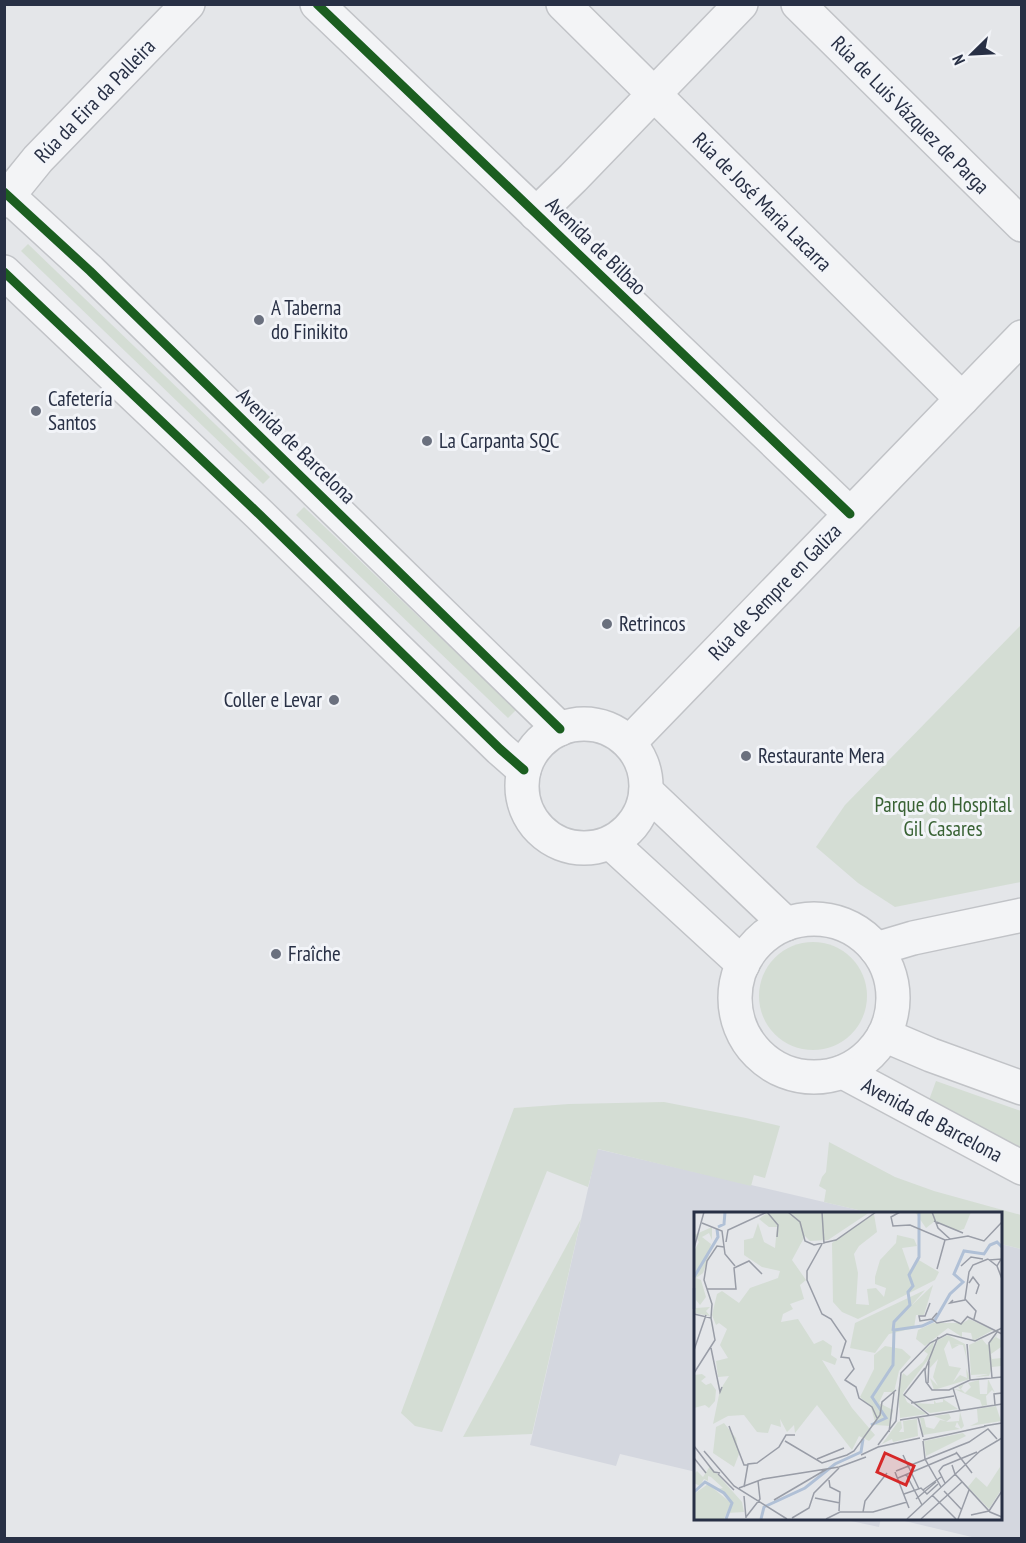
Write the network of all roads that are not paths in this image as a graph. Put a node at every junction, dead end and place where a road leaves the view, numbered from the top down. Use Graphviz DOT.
graph roads {
  1 [pos="188,4"];
  2 [pos="317,4"];
  3 [pos="563,4"];
  4 [pos="741,4"];
  5 [pos="798,4"];
  6 [pos="654,95"];
  7 [pos="6,196"];
  8 [pos="536,214"];
  9 [pos="1022,225"];
  10 [pos="4,273"];
  11 [pos="1022,337"];
  12 [pos="962,399"];
  13 [pos="850,514"];
  14 [pos="560,729"];
  15 [pos="629,743"];
  16 [pos="524,770"];
  17 [pos="646,791"];
  18 [pos="610,843"];
  19 [pos="1022,915"];
  20 [pos="786,924"];
  21 [pos="876,949"];
  22 [pos="743,964"];
  23 [pos="884,1035"];
  24 [pos="843,1072"];
  25 [pos="1022,1088"];
  26 [pos="1022,1168"];
  1 -- 7 [label="street, Rúa da Eira da Palleira"];
  2 -- 8 [label="street, Avenida de Bilbao"];
  3 -- 6 [label="street, Rúa de José María Lacarra"];
  4 -- 6 [label="street"];
  5 -- 9 [label="street, Rúa de Luis Vázquez de Parga"];
  6 -- 8 [label="street"];
  6 -- 12 [label="street, Rúa de José María Lacarra"];
  7 -- 14 [label="street, Avenida de Barcelona"];
  8 -- 13 [label="street, Avenida de Bilbao"];
  10 -- 16 [label="street"];
  11 -- 12 [label="street, Rúa de Sempre en Galiza"];
  12 -- 13 [label="street, Rúa de Sempre en Galiza"];
  13 -- 15 [label="street, Rúa de Sempre en Galiza"];
  14 -- 15 [label="street"];
  14 -- 16 [label="street"];
  15 -- 17 [label="street"];
  16 -- 18 [label="street"];
  17 -- 18 [label="street"];
  17 -- 20 [label="street"];
  18 -- 22 [label="street"];
  19 -- 21 [label="street"];
  20 -- 21 [label="street"];
  20 -- 22 [label="street"];
  21 -- 23 [label="street"];
  22 -- 24 [label="street"];
  23 -- 24 [label="street"];
  23 -- 25 [label="street"];
  24 -- 26 [label="street, Avenida de Barcelona"];
}
